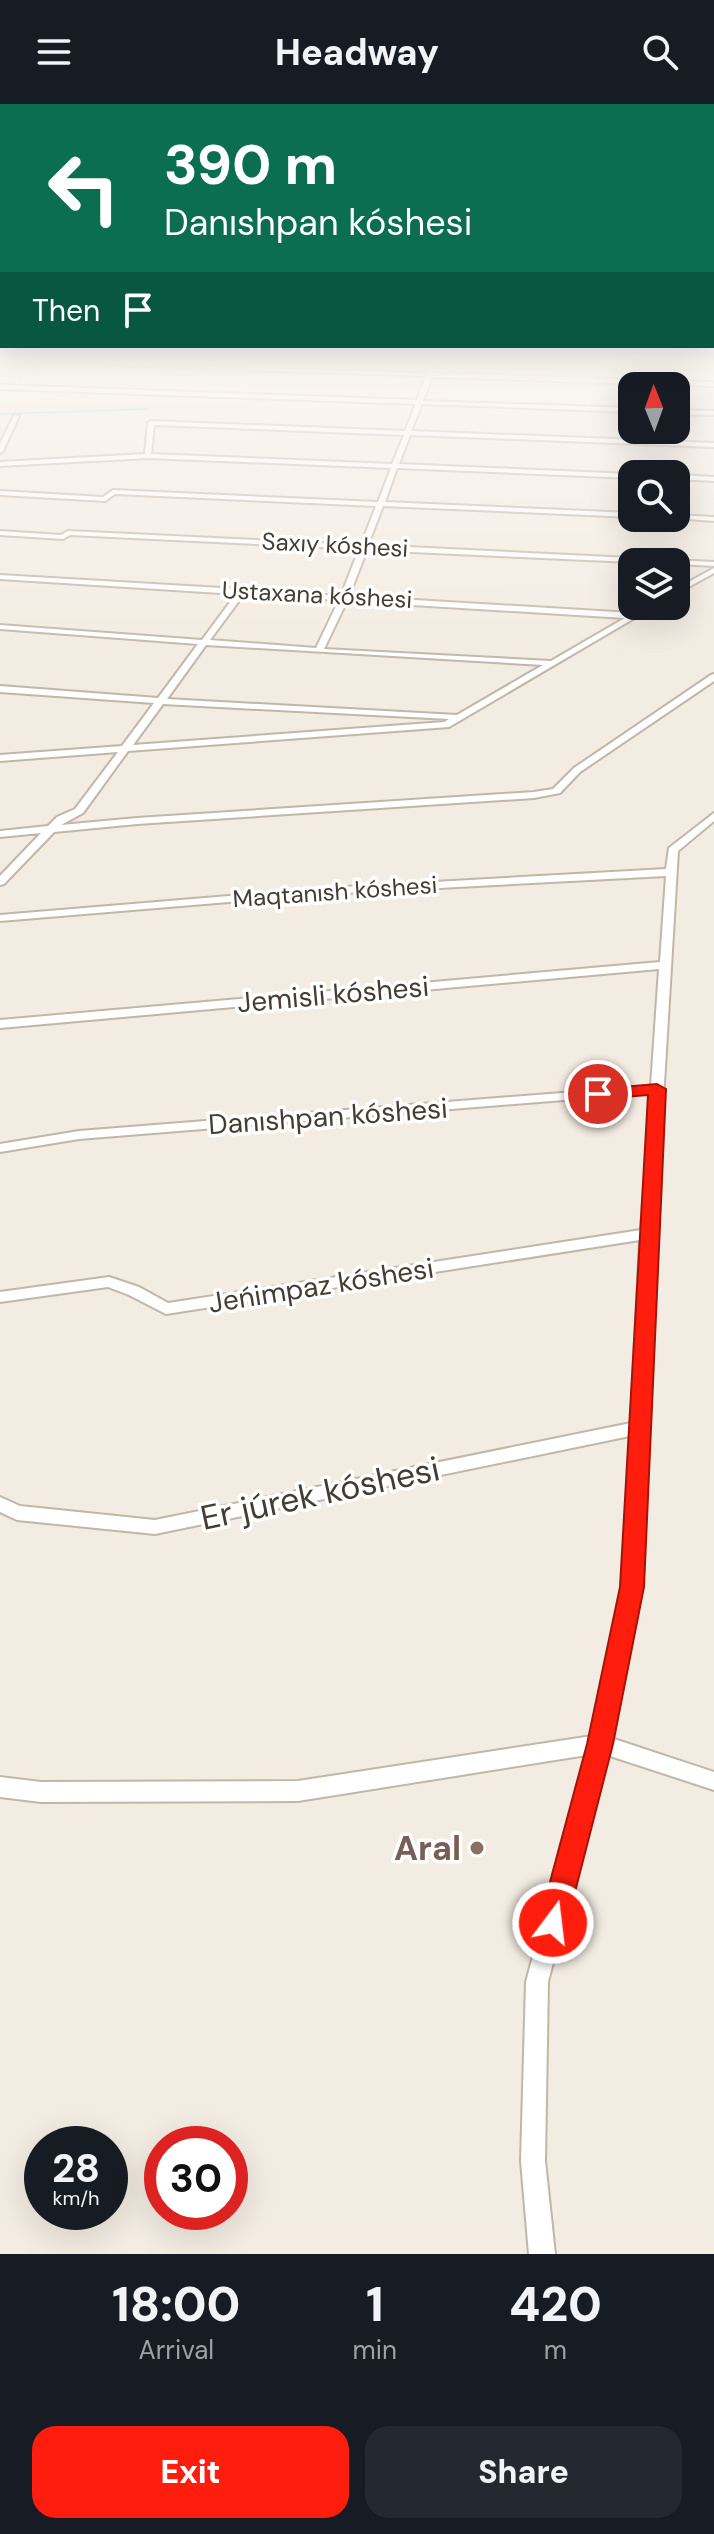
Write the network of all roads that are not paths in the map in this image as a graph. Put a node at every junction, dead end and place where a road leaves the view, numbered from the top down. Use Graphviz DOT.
graph roads {
  1 [pos="354,464"];
  2 [pos="395,466"];
  3 [pos="618,475"];
  4 [pos="690,478"];
  5 [pos="714,479"];
  6 [pos="0,493"];
  7 [pos="380,504"];
  8 [pos="618,514"];
  9 [pos="690,518"];
  10 [pos="714,519"];
  11 [pos="0,533"];
  12 [pos="364,546"];
  13 [pos="618,559"];
  14 [pos="690,564"];
  15 [pos="714,567"];
  16 [pos="0,577"];
  17 [pos="690,583"];
  18 [pos="243,590"];
  19 [pos="345,596"];
  20 [pos="618,615"];
  21 [pos="627,620"];
  22 [pos="0,627"];
  23 [pos="203,641"];
  24 [pos="319,651"];
  25 [pos="552,664"];
  26 [pos="714,677"];
  27 [pos="0,689"];
  28 [pos="158,701"];
  29 [pos="460,717"];
  30 [pos="123,750"];
  31 [pos="0,758"];
  32 [pos="714,816"];
  33 [pos="50,830"];
  34 [pos="0,834"];
  35 [pos="671,872"];
  36 [pos="0,882"];
  37 [pos="0,918"];
  38 [pos="665,965"];
  39 [pos="0,1024"];
  40 [pos="657,1089"];
  41 [pos="0,1148"];
  42 [pos="648,1234"];
  43 [pos="0,1297"];
  44 [pos="640,1428"];
  45 [pos="0,1504"];
  46 [pos="600,1744"];
  47 [pos="714,1781"];
  48 [pos="0,1787"];
  49 [pos="542,2254"];
  1 -- 2 [label="street"];
  2 -- 3 [label="street"];
  2 -- 7 [label="street"];
  4 -- 5 [label="street"];
  6 -- 7 [label="street"];
  7 -- 8 [label="street"];
  7 -- 12 [label="street"];
  9 -- 10 [label="street"];
  11 -- 12 [label="street, Saxıy kóshesi"];
  12 -- 13 [label="street, Saxıy kóshesi"];
  12 -- 19 [label="street"];
  14 -- 15 [label="street, Saxıy kóshesi"];
  15 -- 17 [label="street"];
  16 -- 18 [label="street, Ustaxana kóshesi"];
  18 -- 19 [label="street, Ustaxana kóshesi"];
  18 -- 23 [label="street"];
  19 -- 20 [label="street, Ustaxana kóshesi"];
  19 -- 24 [label="street"];
  21 -- 25 [label="street"];
  22 -- 23 [label="street"];
  23 -- 24 [label="street"];
  23 -- 28 [label="street"];
  24 -- 25 [label="street"];
  25 -- 29 [label="street"];
  26 -- 33 [label="street"];
  27 -- 28 [label="street"];
  28 -- 29 [label="street"];
  28 -- 30 [label="street"];
  29 -- 30 [label="street"];
  30 -- 31 [label="street"];
  30 -- 33 [label="street"];
  32 -- 35 [label="street"];
  33 -- 34 [label="street"];
  33 -- 36 [label="street"];
  35 -- 37 [label="street, Maqtanısh kóshesi"];
  35 -- 38 [label="street"];
  38 -- 39 [label="street, Jemisli kóshesi"];
  38 -- 40 [label="street"];
  40 -- 41 [label="street, Danıshpan kóshesi"];
  40 -- 42 [label="street"];
  42 -- 43 [label="street, Jeńimpaz kóshesi"];
  42 -- 44 [label="street"];
  44 -- 45 [label="street, Er júrek kóshesi"];
  44 -- 46 [label="street"];
  46 -- 47 [label="street"];
  46 -- 48 [label="street"];
  46 -- 49 [label="street"];
}
